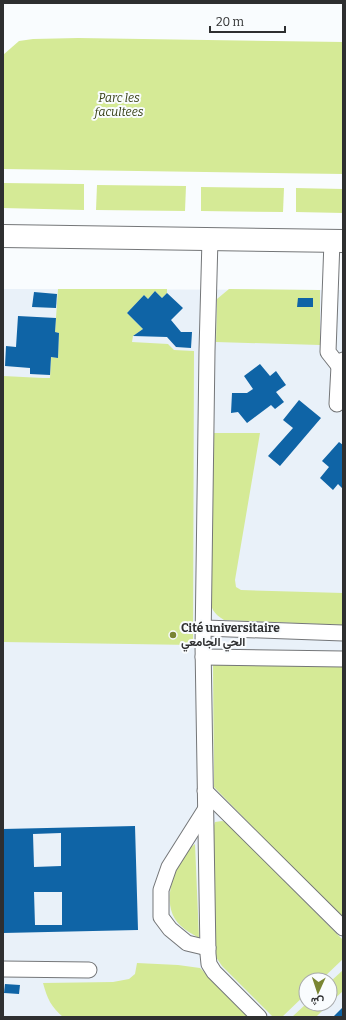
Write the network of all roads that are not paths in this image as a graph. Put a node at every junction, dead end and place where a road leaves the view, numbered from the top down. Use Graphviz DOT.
graph roads {
  1 [pos="3,236"];
  2 [pos="210,239"];
  3 [pos="338,241"];
  4 [pos="341,363"];
  5 [pos="337,404"];
  6 [pos="204,628"];
  7 [pos="343,633"];
  8 [pos="203,657"];
  9 [pos="343,659"];
  10 [pos="205,791"];
  11 [pos="205,810"];
  12 [pos="343,928"];
  13 [pos="208,948"];
  14 [pos="3,969"];
  15 [pos="89,970"];
  16 [pos="259,1017"];
  1 -- 2 [label="street"];
  2 -- 3 [label="street"];
  2 -- 6 [label="lane"];
  3 -- 4 [label="lane"];
  4 -- 5 [label="lane"];
  6 -- 7 [label="lane"];
  6 -- 8 [label="lane"];
  8 -- 9 [label="lane"];
  8 -- 10 [label="lane"];
  10 -- 11 [label="lane"];
  10 -- 12 [label="lane"];
  11 -- 13 [label="lane"];
  11 -- 13 [label="lane"];
  13 -- 16 [label="lane"];
  14 -- 15 [label="lane"];
}
